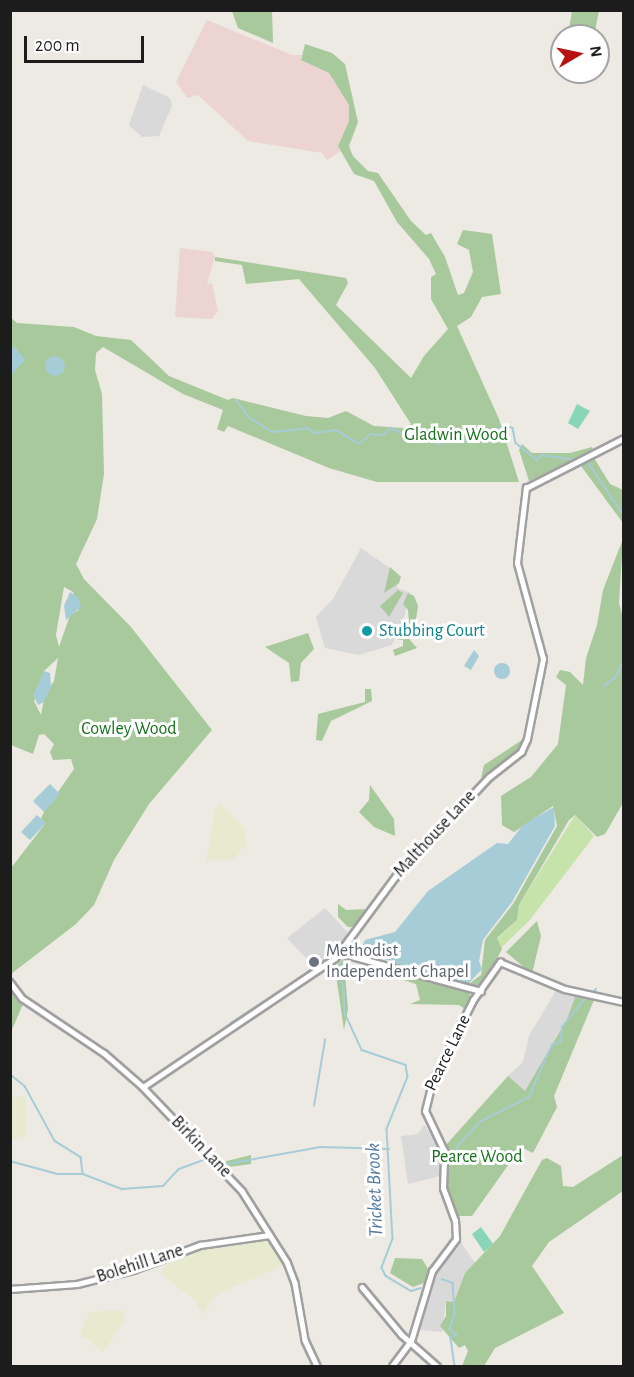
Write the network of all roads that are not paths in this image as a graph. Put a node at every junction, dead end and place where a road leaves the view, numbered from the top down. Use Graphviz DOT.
graph roads {
  1 [pos="624,438"];
  2 [pos="347,942"];
  3 [pos="340,953"];
  4 [pos="352,954"];
  5 [pos="10,982"];
  6 [pos="471,990"];
  7 [pos="480,991"];
  8 [pos="473,1000"];
  9 [pos="624,1002"];
  10 [pos="143,1087"];
  11 [pos="270,1235"];
  12 [pos="362,1287"];
  13 [pos="10,1289"];
  14 [pos="411,1341"];
  15 [pos="317,1366"];
  16 [pos="392,1366"];
  17 [pos="437,1366"];
  1 -- 2 [label="street, Malthouse Lane"];
  2 -- 3 [label="street, Malthouse Lane"];
  2 -- 4 [label="street"];
  3 -- 4 [label="street"];
  3 -- 10 [label="street, Malthouse Lane"];
  4 -- 6 [label="street"];
  5 -- 10 [label="street, Birkin Lane"];
  6 -- 7 [label="street"];
  6 -- 8 [label="street"];
  7 -- 8 [label="street, Pearce Lane"];
  7 -- 9 [label="street, Pearce Lane"];
  8 -- 14 [label="street, Pearce Lane"];
  10 -- 11 [label="street, Birkin Lane"];
  11 -- 13 [label="street, Bolehill Lane"];
  11 -- 15 [label="street, Birkin Lane"];
  12 -- 14 [label="street"];
  14 -- 16 [label="street"];
  14 -- 17 [label="street"];
}
